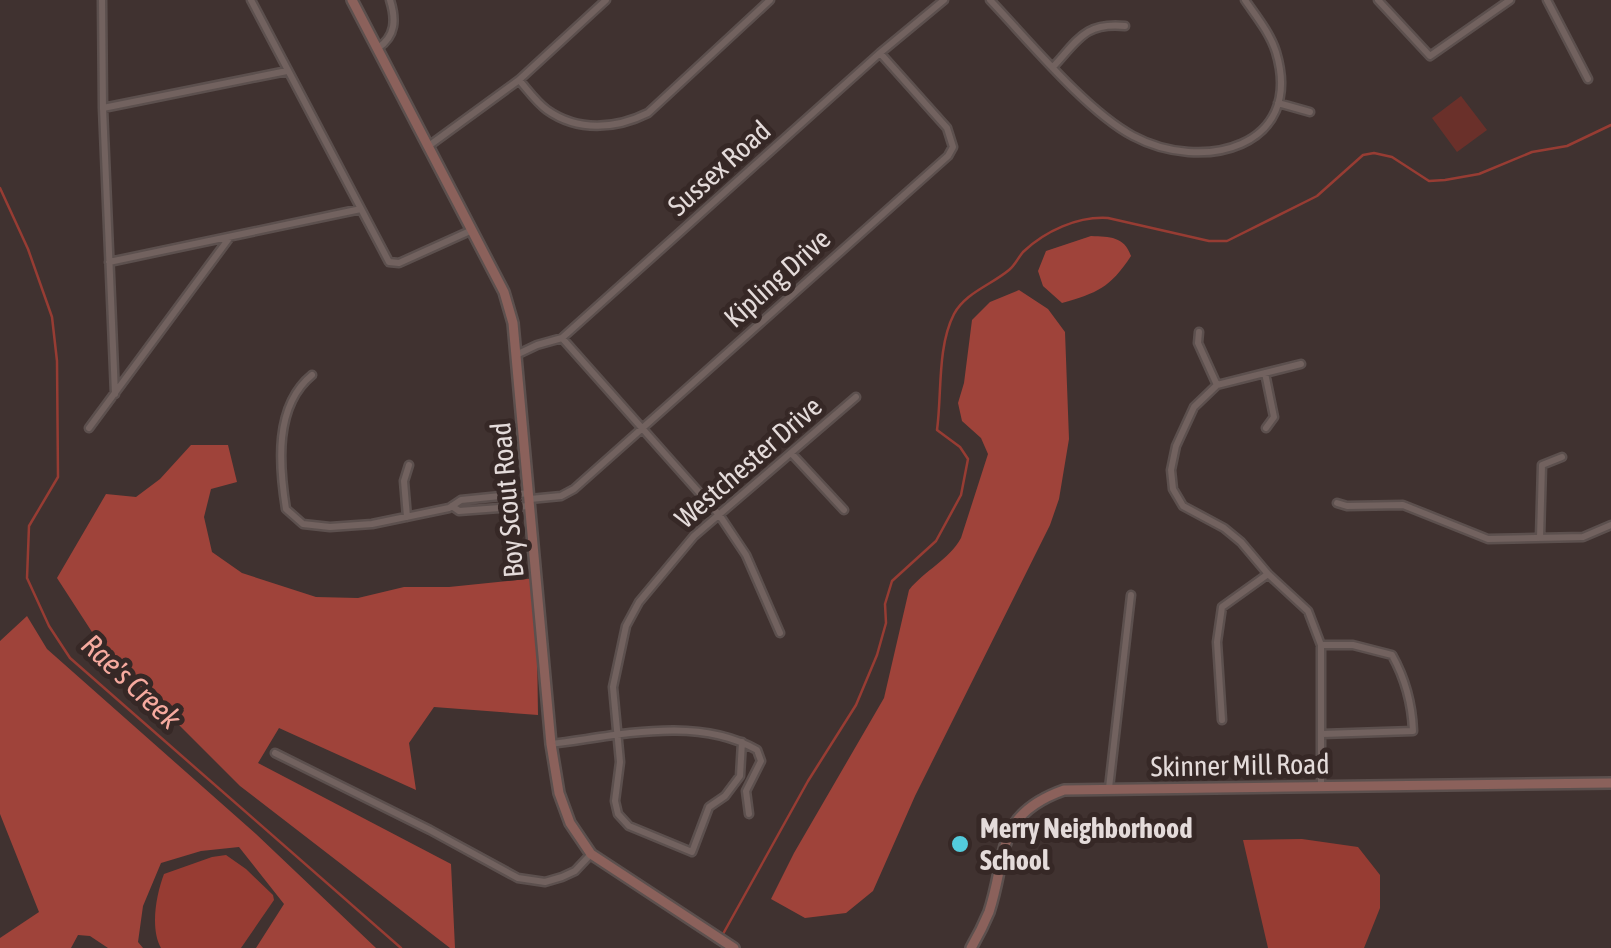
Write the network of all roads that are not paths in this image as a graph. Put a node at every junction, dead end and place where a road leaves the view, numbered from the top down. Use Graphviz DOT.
graph roads {
  1 [pos="102,0"];
  2 [pos="251,0"];
  3 [pos="352,0"];
  4 [pos="390,0"];
  5 [pos="606,0"];
  6 [pos="770,0"];
  7 [pos="944,0"];
  8 [pos="990,0"];
  9 [pos="1244,0"];
  10 [pos="1378,0"];
  11 [pos="1510,0"];
  12 [pos="1547,0"];
  13 [pos="1125,26"];
  14 [pos="378,48"];
  15 [pos="880,53"];
  16 [pos="1053,67"];
  17 [pos="287,71"];
  18 [pos="1588,78"];
  19 [pos="519,80"];
  20 [pos="1278,103"];
  21 [pos="103,108"];
  22 [pos="1310,112"];
  23 [pos="430,145"];
  24 [pos="362,208"];
  25 [pos="470,231"];
  26 [pos="230,237"];
  27 [pos="109,262"];
  28 [pos="1199,332"];
  29 [pos="562,338"];
  30 [pos="516,356"];
  31 [pos="1301,364"];
  32 [pos="1264,373"];
  33 [pos="312,375"];
  34 [pos="1217,385"];
  35 [pos="114,394"];
  36 [pos="856,397"];
  37 [pos="88,428"];
  38 [pos="1266,428"];
  39 [pos="640,429"];
  40 [pos="792,454"];
  41 [pos="1562,457"];
  42 [pos="409,464"];
  43 [pos="530,499"];
  44 [pos="1338,503"];
  45 [pos="452,506"];
  46 [pos="844,510"];
  47 [pos="720,516"];
  48 [pos="407,517"];
  49 [pos="1611,525"];
  50 [pos="1540,538"];
  51 [pos="1268,574"];
  52 [pos="1131,594"];
  53 [pos="780,633"];
  54 [pos="1321,645"];
  55 [pos="1222,720"];
  56 [pos="1322,734"];
  57 [pos="617,736"];
  58 [pos="742,742"];
  59 [pos="552,744"];
  60 [pos="275,754"];
  61 [pos="1611,783"];
  62 [pos="1321,786"];
  63 [pos="1110,788"];
  64 [pos="749,814"];
  65 [pos="591,854"];
  66 [pos="734,948"];
  67 [pos="971,948"];
  1 -- 21 [label="street"];
  2 -- 17 [label="street"];
  3 -- 14 [label="street, Boy Scout Road"];
  4 -- 14 [label="street"];
  5 -- 19 [label="street"];
  6 -- 19 [label="street"];
  7 -- 15 [label="street, Sussex Road"];
  8 -- 16 [label="street"];
  9 -- 20 [label="street"];
  10 -- 11 [label="street"];
  12 -- 18 [label="street"];
  13 -- 16 [label="street"];
  14 -- 23 [label="street, Boy Scout Road"];
  15 -- 29 [label="street, Sussex Road"];
  15 -- 39 [label="street, Kipling Drive"];
  16 -- 20 [label="street"];
  17 -- 21 [label="street"];
  17 -- 24 [label="street"];
  19 -- 23 [label="street"];
  20 -- 22 [label="street"];
  21 -- 27 [label="street"];
  23 -- 25 [label="street, Boy Scout Road"];
  24 -- 25 [label="street"];
  24 -- 26 [label="street"];
  25 -- 30 [label="street, Boy Scout Road"];
  26 -- 27 [label="street"];
  26 -- 35 [label="street"];
  27 -- 35 [label="street"];
  28 -- 34 [label="street"];
  29 -- 30 [label="street, Sussex Road"];
  29 -- 39 [label="street"];
  30 -- 43 [label="street, Boy Scout Road"];
  31 -- 32 [label="street"];
  32 -- 34 [label="street"];
  32 -- 38 [label="street"];
  33 -- 48 [label="street, Kipling Drive"];
  34 -- 51 [label="street"];
  35 -- 37 [label="street"];
  36 -- 40 [label="street, Westchester Drive"];
  39 -- 43 [label="street, Kipling Drive"];
  39 -- 47 [label="street"];
  40 -- 46 [label="street"];
  40 -- 47 [label="street, Westchester Drive"];
  41 -- 50 [label="street"];
  42 -- 48 [label="street"];
  43 -- 45 [label="street, Kipling Drive"];
  43 -- 45 [label="street, Kipling Drive"];
  43 -- 59 [label="street, Boy Scout Road"];
  44 -- 50 [label="street"];
  45 -- 48 [label="street, Kipling Drive"];
  47 -- 53 [label="street"];
  47 -- 57 [label="street, Westchester Drive"];
  49 -- 50 [label="street"];
  51 -- 54 [label="street"];
  51 -- 55 [label="street"];
  52 -- 63 [label="street"];
  54 -- 56 [label="street"];
  54 -- 56 [label="street"];
  56 -- 62 [label="street"];
  57 -- 58 [label="street"];
  57 -- 58 [label="street, Westchester Drive"];
  57 -- 59 [label="street"];
  58 -- 64 [label="street"];
  59 -- 65 [label="street, Boy Scout Road"];
  60 -- 65 [label="street"];
  61 -- 62 [label="street, Skinner Mill Road"];
  62 -- 63 [label="street, Skinner Mill Road"];
  63 -- 67 [label="street, Skinner Mill Road"];
  65 -- 66 [label="street, Boy Scout Road"];
}
